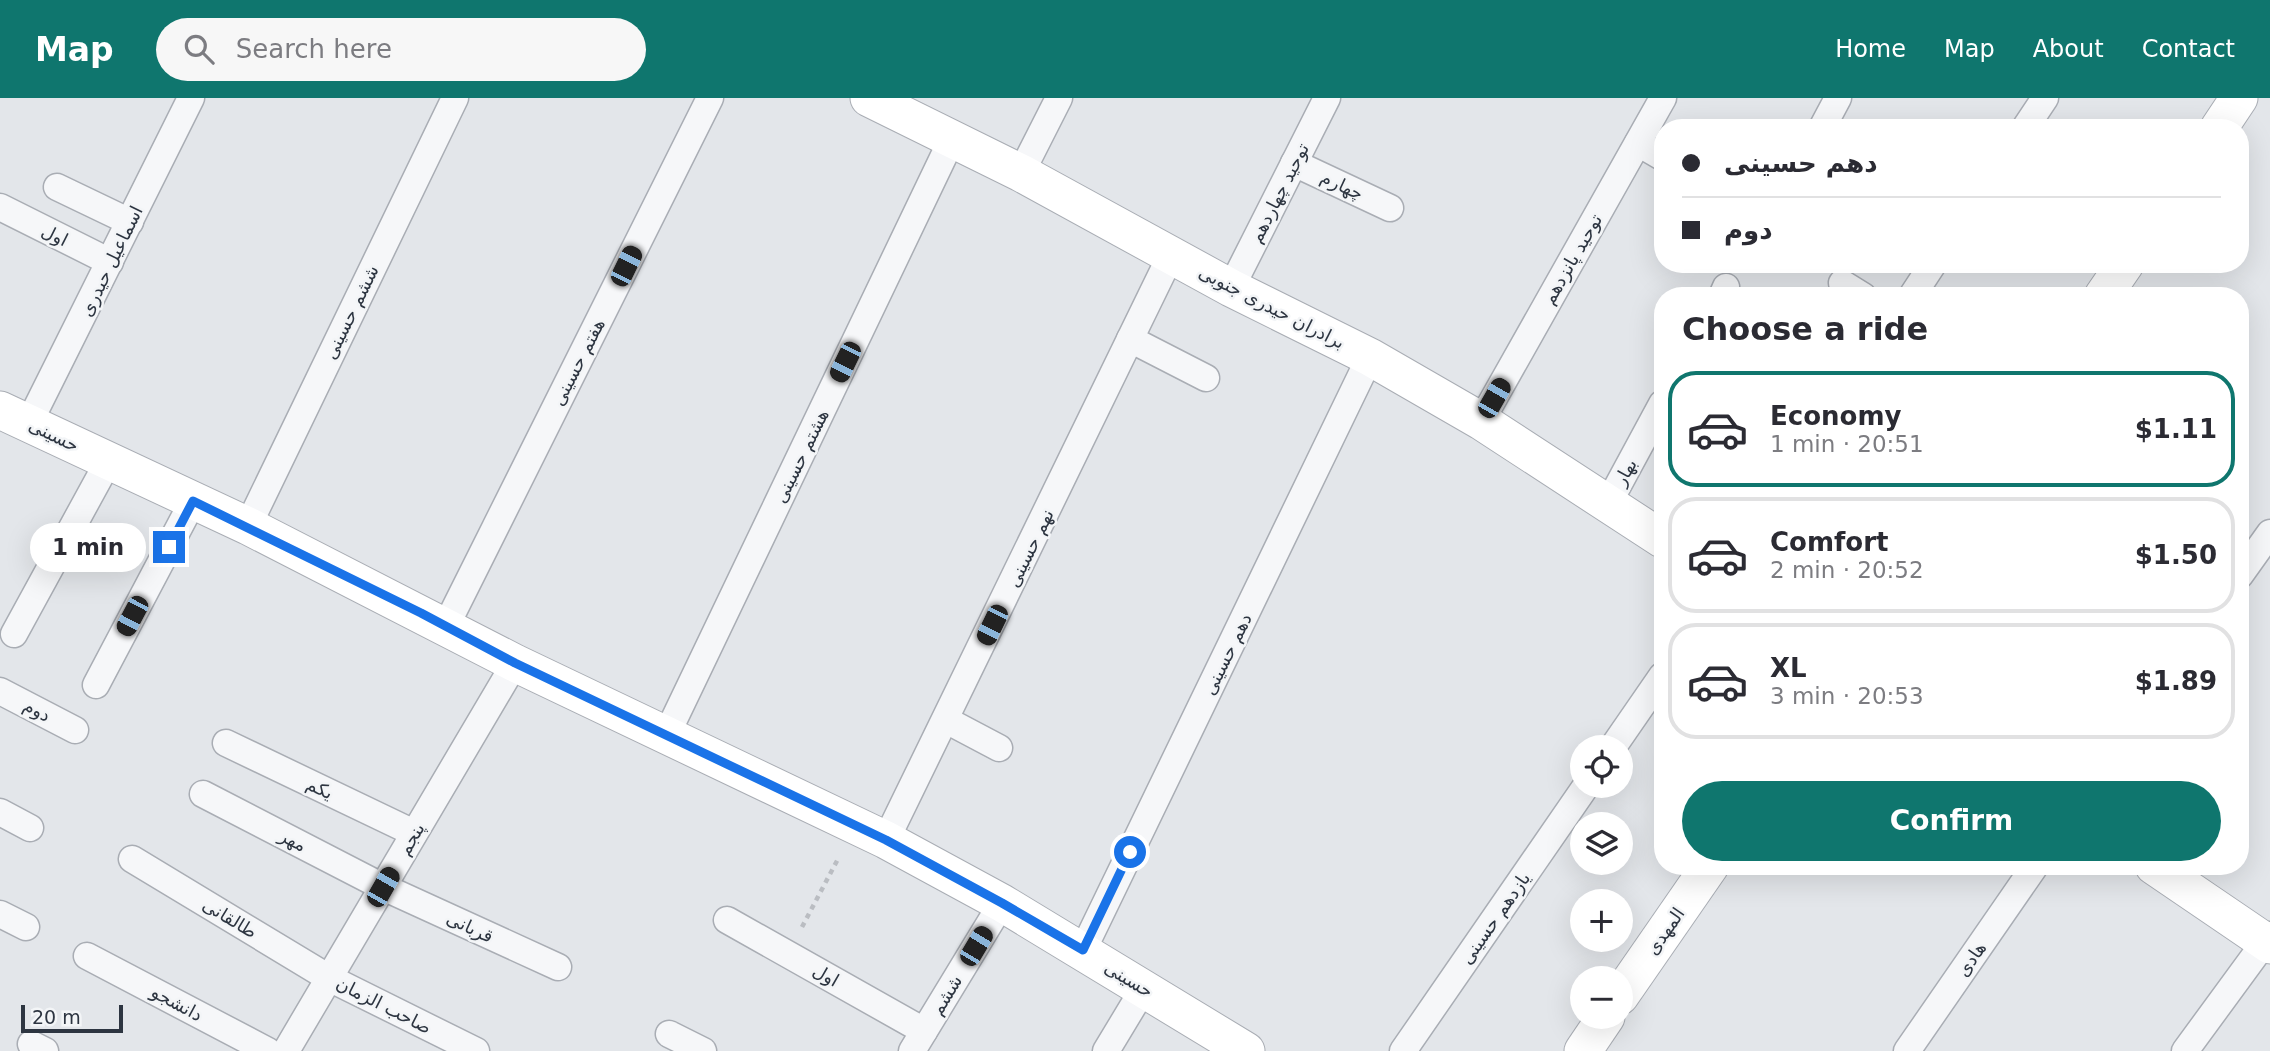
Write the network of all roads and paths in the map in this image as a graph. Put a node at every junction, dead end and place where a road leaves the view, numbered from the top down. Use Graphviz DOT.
graph roads {
  1 [pos="191,98"];
  2 [pos="454,98"];
  3 [pos="710,98"];
  4 [pos="869,98"];
  5 [pos="1059,98"];
  6 [pos="1326,98"];
  7 [pos="1663,98"];
  8 [pos="1838,98"];
  9 [pos="2045,98"];
  10 [pos="2239,98"];
  11 [pos="1827,119"];
  12 [pos="2031,119"];
  13 [pos="2225,119"];
  14 [pos="952,139"];
  15 [pos="1638,144"];
  16 [pos="1654,153"];
  17 [pos="1294,163"];
  18 [pos="1021,173"];
  19 [pos="57,187"];
  20 [pos="0,207"];
  21 [pos="1390,208"];
  22 [pos="130,222"];
  23 [pos="1171,256"];
  24 [pos="110,262"];
  25 [pos="1231,288"];
  26 [pos="1130,339"];
  27 [pos="1370,357"];
  28 [pos="1206,378"];
  29 [pos="15,416"];
  30 [pos="1654,419"];
  31 [pos="1481,421"];
  32 [pos="108,462"];
  33 [pos="193,501"];
  34 [pos="1608,504"];
  35 [pos="248,526"];
  36 [pos="2270,533"];
  37 [pos="1654,534"];
  38 [pos="2249,562"];
  39 [pos="446,626"];
  40 [pos="14,634"];
  41 [pos="515,663"];
  42 [pos="96,685"];
  43 [pos="1654,688"];
  44 [pos="0,691"];
  45 [pos="946,720"];
  46 [pos="75,730"];
  47 [pos="667,734"];
  48 [pos="1621,735"];
  49 [pos="226,743"];
  50 [pos="999,748"];
  51 [pos="203,794"];
  52 [pos="1578,798"];
  53 [pos="0,812"];
  54 [pos="30,828"];
  55 [pos="871,833"];
  56 [pos="414,834"];
  57 [pos="132,859"];
  58 [pos="1704,875"];
  59 [pos="2029,875"];
  60 [pos="2168,875"];
  61 [pos="383,887"];
  62 [pos="1002,903"];
  63 [pos="0,914"];
  64 [pos="727,920"];
  65 [pos="26,927"];
  66 [pos="2268,940"];
  67 [pos="1083,950"];
  68 [pos="788,953"];
  69 [pos="87,956"];
  70 [pos="558,967"];
  71 [pos="1633,977"];
  72 [pos="329,978"];
  73 [pos="1144,988"];
  74 [pos="1598,1029"];
  75 [pos="669,1034"];
  76 [pos="918,1041"];
  77 [pos="268,1051"];
  78 [pos="286,1051"];
  79 [pos="476,1051"];
  80 [pos="703,1051"];
  81 [pos="1106,1051"];
  82 [pos="1246,1051"];
  83 [pos="1403,1051"];
  84 [pos="1583,1051"];
  85 [pos="1907,1051"];
  86 [pos="2185,1051"];
  1 -- 22 [label="street, اسماعیل حیدری"];
  2 -- 35 [label="street, ششم حسینی"];
  3 -- 39 [label="street, هفتم حسینی"];
  4 -- 14 [label="street, برادران حیدری جنوبی"];
  5 -- 18 [label="street"];
  6 -- 17 [label="street, توحید چهاردهم"];
  7 -- 15 [label="street, توحید پانزدهم"];
  8 -- 11 [label="street"];
  9 -- 12 [label="street"];
  10 -- 13 [label="street"];
  14 -- 18 [label="street, برادران حیدری جنوبی"];
  14 -- 47 [label="street, هشتم حسینی"];
  15 -- 16 [label="street"];
  15 -- 31 [label="street, توحید پانزدهم"];
  17 -- 21 [label="street, چهارم"];
  17 -- 25 [label="street, توحید چهاردهم"];
  18 -- 23 [label="street, برادران حیدری جنوبی"];
  19 -- 22 [label="street"];
  20 -- 24 [label="street, اول"];
  22 -- 24 [label="street, اسماعیل حیدری"];
  23 -- 25 [label="street, برادران حیدری جنوبی"];
  23 -- 26 [label="street, نهم حسینی"];
  24 -- 29 [label="street, اسماعیل حیدری"];
  25 -- 27 [label="street, برادران حیدری جنوبی"];
  26 -- 28 [label="street"];
  26 -- 45 [label="street, نهم حسینی"];
  27 -- 31 [label="street, برادران حیدری جنوبی"];
  27 -- 67 [label="street, دهم حسینی"];
  29 -- 32 [label="street, حسینی"];
  30 -- 34 [label="street, بهار"];
  31 -- 34 [label="street, برادران حیدری جنوبی"];
  32 -- 33 [label="street, حسینی"];
  32 -- 40 [label="street"];
  33 -- 35 [label="street, حسینی"];
  33 -- 42 [label="street"];
  34 -- 37 [label="street, برادران حیدری جنوبی"];
  35 -- 39 [label="street, حسینی"];
  36 -- 38 [label="street"];
  39 -- 41 [label="street, حسینی"];
  41 -- 47 [label="street, حسینی"];
  41 -- 56 [label="street, پنجم"];
  43 -- 48 [label="street"];
  44 -- 46 [label="street, دوم"];
  45 -- 50 [label="street"];
  45 -- 55 [label="street, نهم حسینی"];
  47 -- 55 [label="street, حسینی"];
  49 -- 56 [label="street, یکم"];
  51 -- 61 [label="street, مهر"];
  52 -- 83 [label="street, یازدهم حسینی"];
  53 -- 54 [label="street"];
  55 -- 62 [label="street, حسینی"];
  55 -- 68 [label="path"];
  56 -- 61 [label="street, پنجم"];
  57 -- 72 [label="street, طالقانی"];
  58 -- 71 [label="street, المهدی"];
  59 -- 85 [label="street, هادی"];
  60 -- 66 [label="street"];
  61 -- 70 [label="street, قربانی"];
  61 -- 72 [label="street, پنجم"];
  62 -- 67 [label="street, حسینی"];
  62 -- 76 [label="street, ششم"];
  63 -- 65 [label="street"];
  64 -- 68 [label="street, اول"];
  66 -- 86 [label="street"];
  67 -- 73 [label="street, حسینی"];
  68 -- 76 [label="street, اول"];
  69 -- 77 [label="street, دانشجو"];
  72 -- 78 [label="street, پنجم"];
  72 -- 79 [label="street, صاحب الزمان"];
  73 -- 81 [label="street"];
  73 -- 82 [label="street, حسینی"];
  74 -- 84 [label="street"];
  75 -- 80 [label="street"];
}
